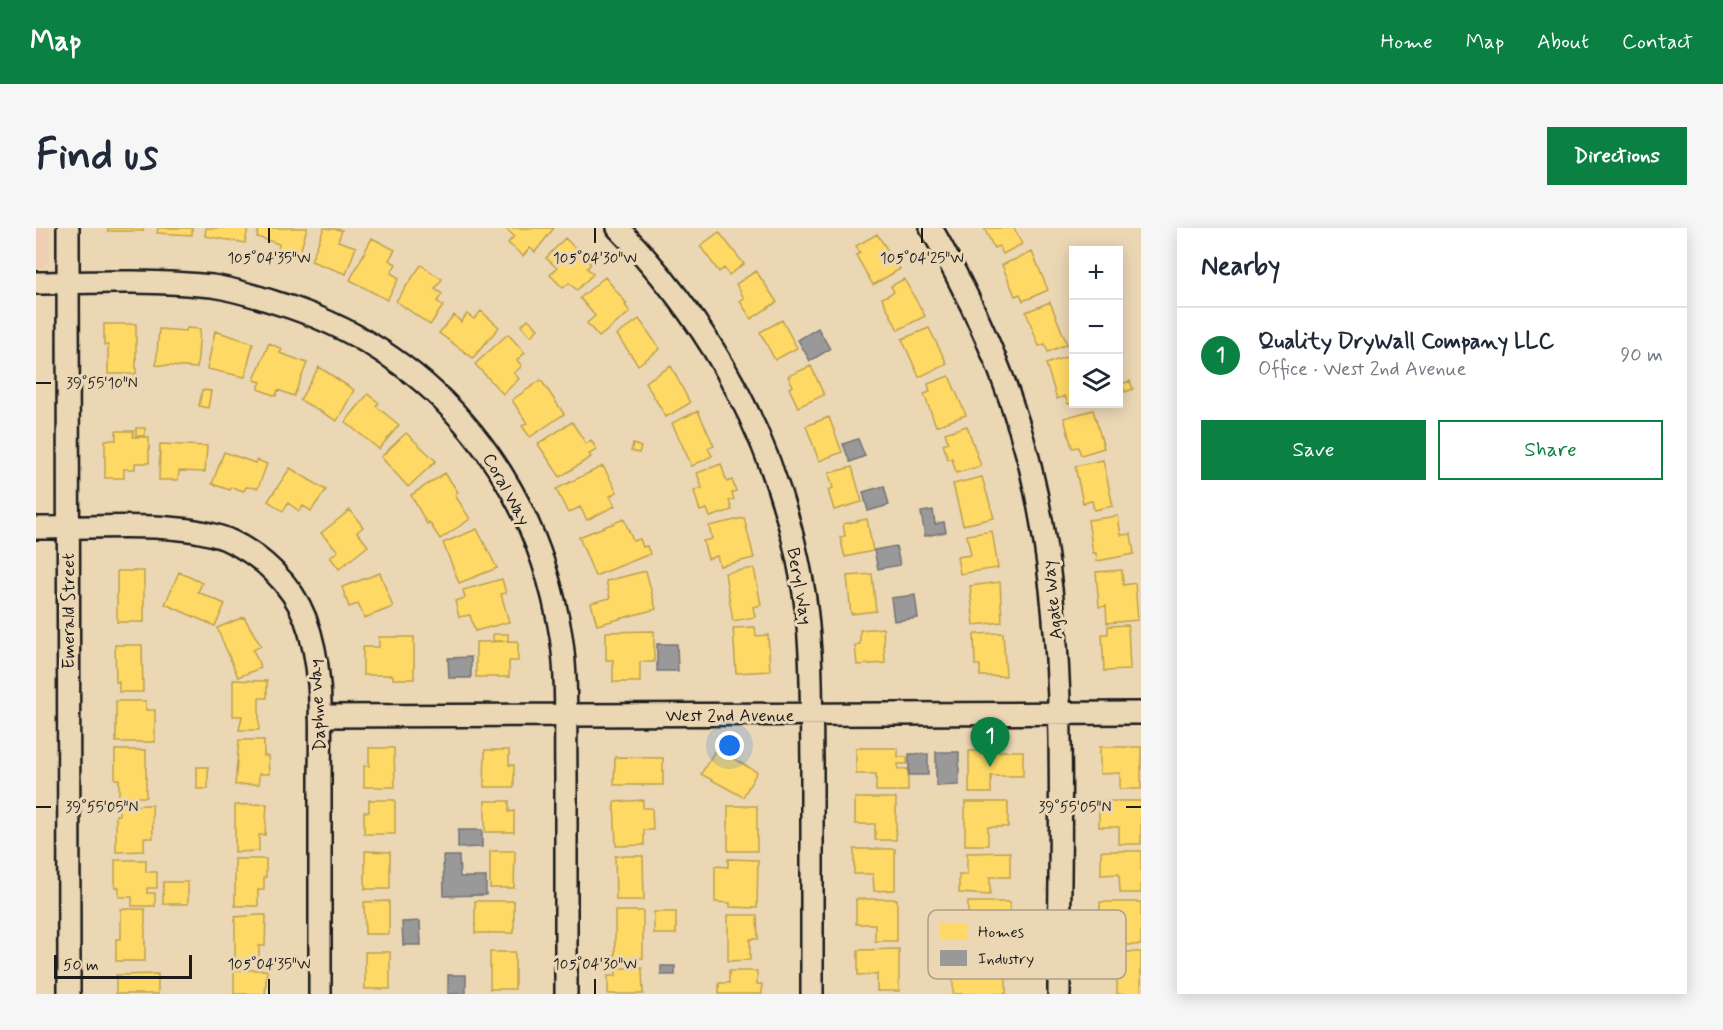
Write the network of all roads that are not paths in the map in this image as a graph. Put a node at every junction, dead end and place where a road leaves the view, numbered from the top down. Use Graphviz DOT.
graph roads {
  1 [pos="68,228"];
  2 [pos="618,228"];
  3 [pos="931,228"];
  4 [pos="36,283"];
  5 [pos="68,283"];
  6 [pos="36,528"];
  7 [pos="68,528"];
  8 [pos="1141,713"];
  9 [pos="812,714"];
  10 [pos="1058,714"];
  11 [pos="566,715"];
  12 [pos="320,716"];
  13 [pos="1059,910"];
  14 [pos="1059,979"];
  15 [pos="69,994"];
  16 [pos="320,994"];
  17 [pos="566,994"];
  18 [pos="812,994"];
  19 [pos="1059,994"];
  1 -- 5 [label="street, Emerald Street"];
  2 -- 9 [label="street, Beryl Way"];
  3 -- 10 [label="street, Agate Way"];
  4 -- 5 [label="street, Coral Way"];
  5 -- 7 [label="street, Emerald Street"];
  5 -- 11 [label="street, Coral Way"];
  6 -- 7 [label="street, Daphne Way"];
  7 -- 12 [label="street, Daphne Way"];
  7 -- 15 [label="street, Emerald Street"];
  8 -- 10 [label="street, West 2nd Avenue"];
  9 -- 10 [label="street, West 2nd Avenue"];
  9 -- 11 [label="street, West 2nd Avenue"];
  9 -- 18 [label="street, Beryl Way"];
  10 -- 13 [label="street, Agate Way"];
  11 -- 12 [label="street, West 2nd Avenue"];
  11 -- 17 [label="street, Coral Way"];
  12 -- 16 [label="street, Daphne Way"];
  14 -- 19 [label="street, Agate Way"];
}
